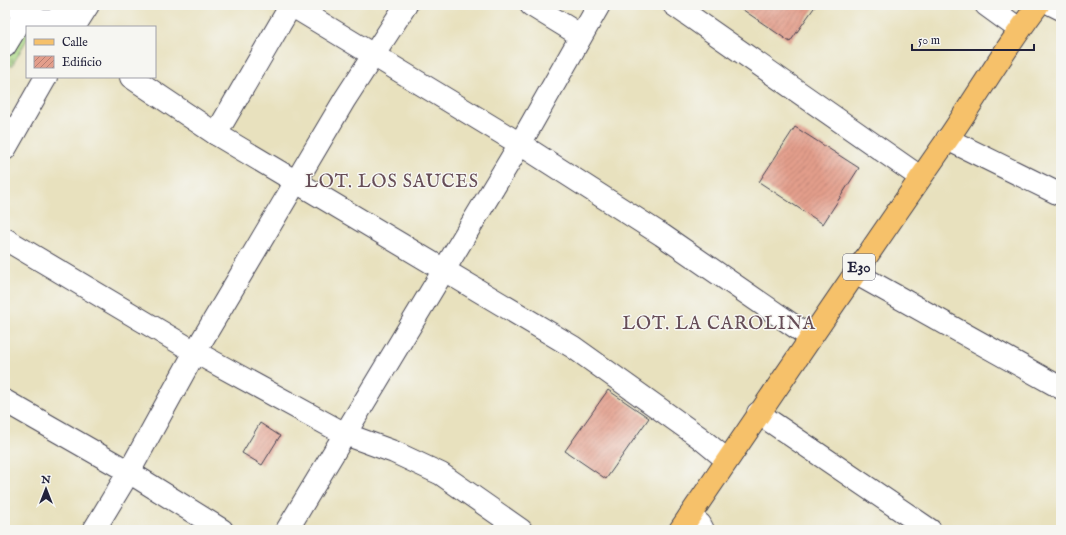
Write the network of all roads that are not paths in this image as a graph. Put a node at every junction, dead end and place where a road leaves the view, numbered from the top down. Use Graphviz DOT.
graph roads {
  1 [pos="68,5"];
  2 [pos="88,5"];
  3 [pos="291,5"];
  4 [pos="406,5"];
  5 [pos="531,5"];
  6 [pos="599,5"];
  7 [pos="674,5"];
  8 [pos="986,5"];
  9 [pos="1038,5"];
  10 [pos="1053,5"];
  11 [pos="18,9"];
  12 [pos="1061,9"];
  13 [pos="316,12"];
  14 [pos="75,26"];
  15 [pos="1019,30"];
  16 [pos="580,35"];
  17 [pos="5,46"];
  18 [pos="375,54"];
  19 [pos="45,78"];
  20 [pos="132,78"];
  21 [pos="216,134"];
  22 [pos="947,139"];
  23 [pos="520,144"];
  24 [pos="5,149"];
  25 [pos="920,177"];
  26 [pos="297,183"];
  27 [pos="1061,196"];
  28 [pos="5,239"];
  29 [pos="443,269"];
  30 [pos="855,273"];
  31 [pos="810,337"];
  32 [pos="195,352"];
  33 [pos="1061,388"];
  34 [pos="5,401"];
  35 [pos="758,413"];
  36 [pos="345,434"];
  37 [pos="727,460"];
  38 [pos="129,472"];
  39 [pos="691,526"];
  40 [pos="94,530"];
  41 [pos="222,530"];
  42 [pos="287,530"];
  43 [pos="521,530"];
  44 [pos="930,530"];
  1 -- 11 [label="street"];
  2 -- 14 [label="street"];
  3 -- 13 [label="street"];
  3 -- 21 [label="street"];
  4 -- 18 [label="street"];
  5 -- 16 [label="street"];
  6 -- 16 [label="street"];
  7 -- 25 [label="street"];
  8 -- 15 [label="street"];
  9 -- 15 [label="main road, E30"];
  10 -- 12 [label="street"];
  11 -- 17 [label="street"];
  13 -- 18 [label="street"];
  15 -- 22 [label="main road, E30"];
  16 -- 23 [label="street"];
  18 -- 23 [label="street"];
  18 -- 26 [label="street"];
  19 -- 24 [label="street"];
  20 -- 21 [label="street"];
  21 -- 26 [label="street"];
  22 -- 25 [label="main road, E30"];
  22 -- 27 [label="street"];
  23 -- 29 [label="street"];
  23 -- 31 [label="street"];
  25 -- 30 [label="main road, E30"];
  26 -- 29 [label="street"];
  26 -- 32 [label="street"];
  28 -- 32 [label="street"];
  29 -- 36 [label="street"];
  29 -- 37 [label="street"];
  30 -- 31 [label="main road, E30"];
  30 -- 33 [label="street"];
  31 -- 35 [label="main road, E30"];
  32 -- 36 [label="street"];
  32 -- 38 [label="street"];
  34 -- 38 [label="street"];
  35 -- 37 [label="main road, E30"];
  35 -- 44 [label="street"];
  36 -- 42 [label="street"];
  36 -- 43 [label="street"];
  37 -- 39 [label="main road, E30"];
  38 -- 40 [label="street"];
  38 -- 41 [label="street"];
}
